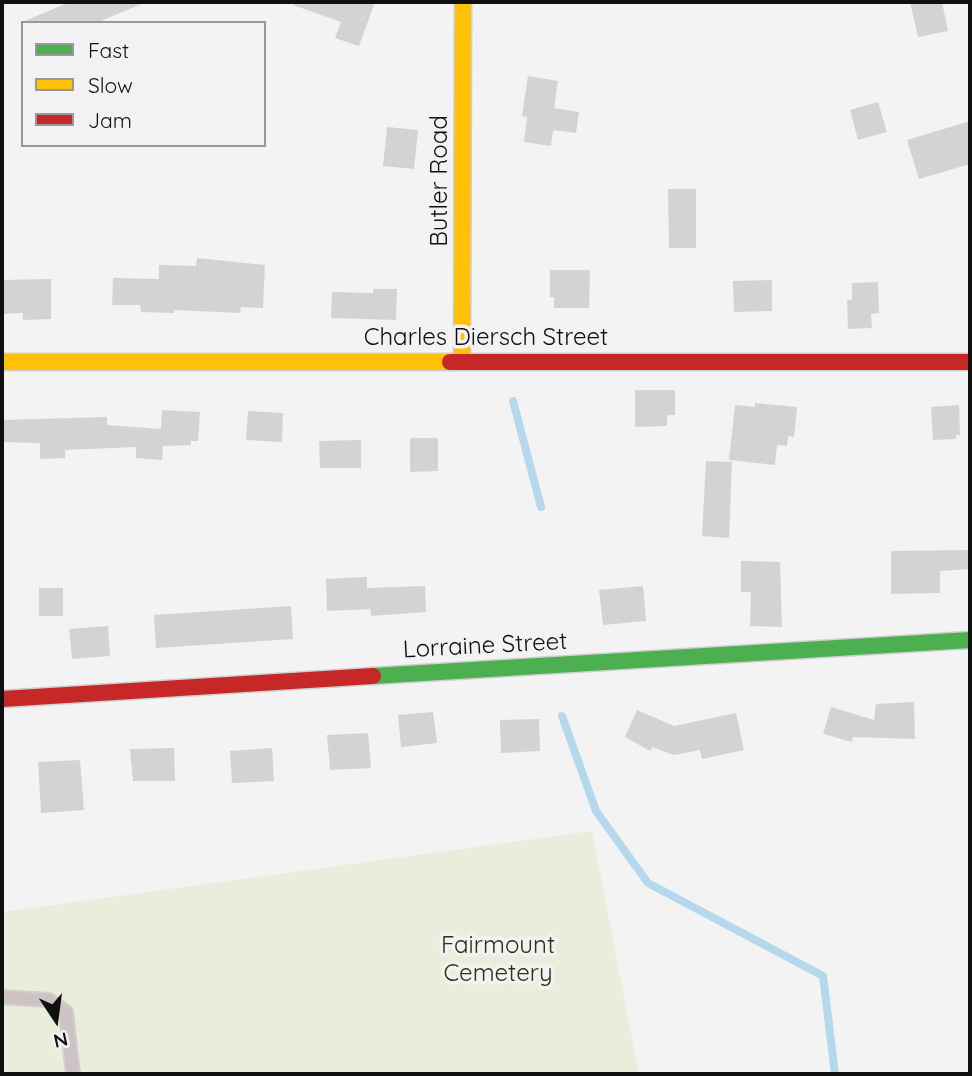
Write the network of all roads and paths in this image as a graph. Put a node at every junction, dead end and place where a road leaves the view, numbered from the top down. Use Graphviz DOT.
graph roads {
  1 [pos="463,2"];
  2 [pos="462,361"];
  3 [pos="2,362"];
  4 [pos="970,362"];
  5 [pos="970,640"];
  6 [pos="2,699"];
  7 [pos="2,997"];
  8 [pos="73,1074"];
  1 -- 2 [label="street, Butler Road"];
  2 -- 3 [label="street, Charles Diersch Street"];
  2 -- 4 [label="street, Charles Diersch Street"];
  5 -- 6 [label="street, Lorraine Street"];
  7 -- 8 [label="lane"];
}
